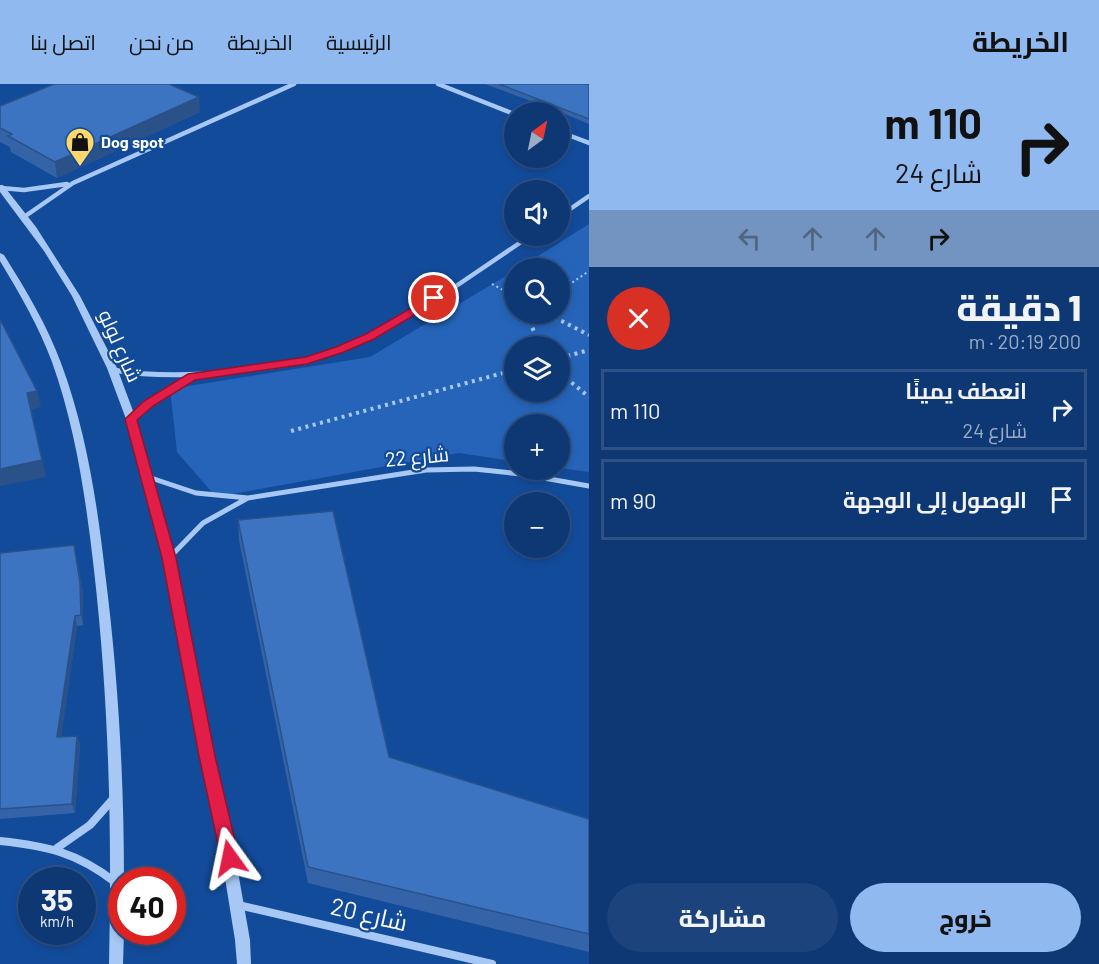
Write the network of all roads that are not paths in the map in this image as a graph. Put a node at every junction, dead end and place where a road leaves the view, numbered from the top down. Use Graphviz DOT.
graph roads {
  1 [pos="294,84"];
  2 [pos="438,84"];
  3 [pos="504,110"];
  4 [pos="570,136"];
  5 [pos="589,143"];
  6 [pos="73,183"];
  7 [pos="0,187"];
  8 [pos="589,196"];
  9 [pos="570,209"];
  10 [pos="24,217"];
  11 [pos="514,246"];
  12 [pos="0,255"];
  13 [pos="113,370"];
  14 [pos="192,377"];
  15 [pos="131,419"];
  16 [pos="148,477"];
  17 [pos="589,486"];
  18 [pos="249,498"];
  19 [pos="169,558"];
  20 [pos="116,795"];
  21 [pos="0,841"];
  22 [pos="57,848"];
  23 [pos="117,867"];
  24 [pos="108,877"];
  25 [pos="237,904"];
  26 [pos="116,945"];
  27 [pos="116,964"];
  28 [pos="244,964"];
  29 [pos="492,964"];
  1 -- 6 [label="street"];
  2 -- 3 [label="street"];
  4 -- 5 [label="street"];
  6 -- 7 [label="street"];
  6 -- 10 [label="street"];
  7 -- 10 [label="street, شارع لولو"];
  8 -- 9 [label="street"];
  10 -- 13 [label="street, شارع لولو"];
  11 -- 14 [label="street"];
  12 -- 20 [label="street"];
  13 -- 14 [label="street"];
  13 -- 15 [label="street, شارع لولو"];
  14 -- 15 [label="street"];
  15 -- 16 [label="street, شارع لولو"];
  16 -- 18 [label="street, شارع 22"];
  16 -- 19 [label="street, شارع لولو"];
  17 -- 18 [label="street, شارع 22"];
  18 -- 19 [label="street, شارع 22"];
  19 -- 25 [label="street, شارع لولو"];
  20 -- 22 [label="street"];
  20 -- 23 [label="street"];
  21 -- 22 [label="street"];
  22 -- 24 [label="street"];
  25 -- 28 [label="street, شارع لولو"];
  25 -- 29 [label="street, شارع 20"];
  26 -- 27 [label="street"];
}
